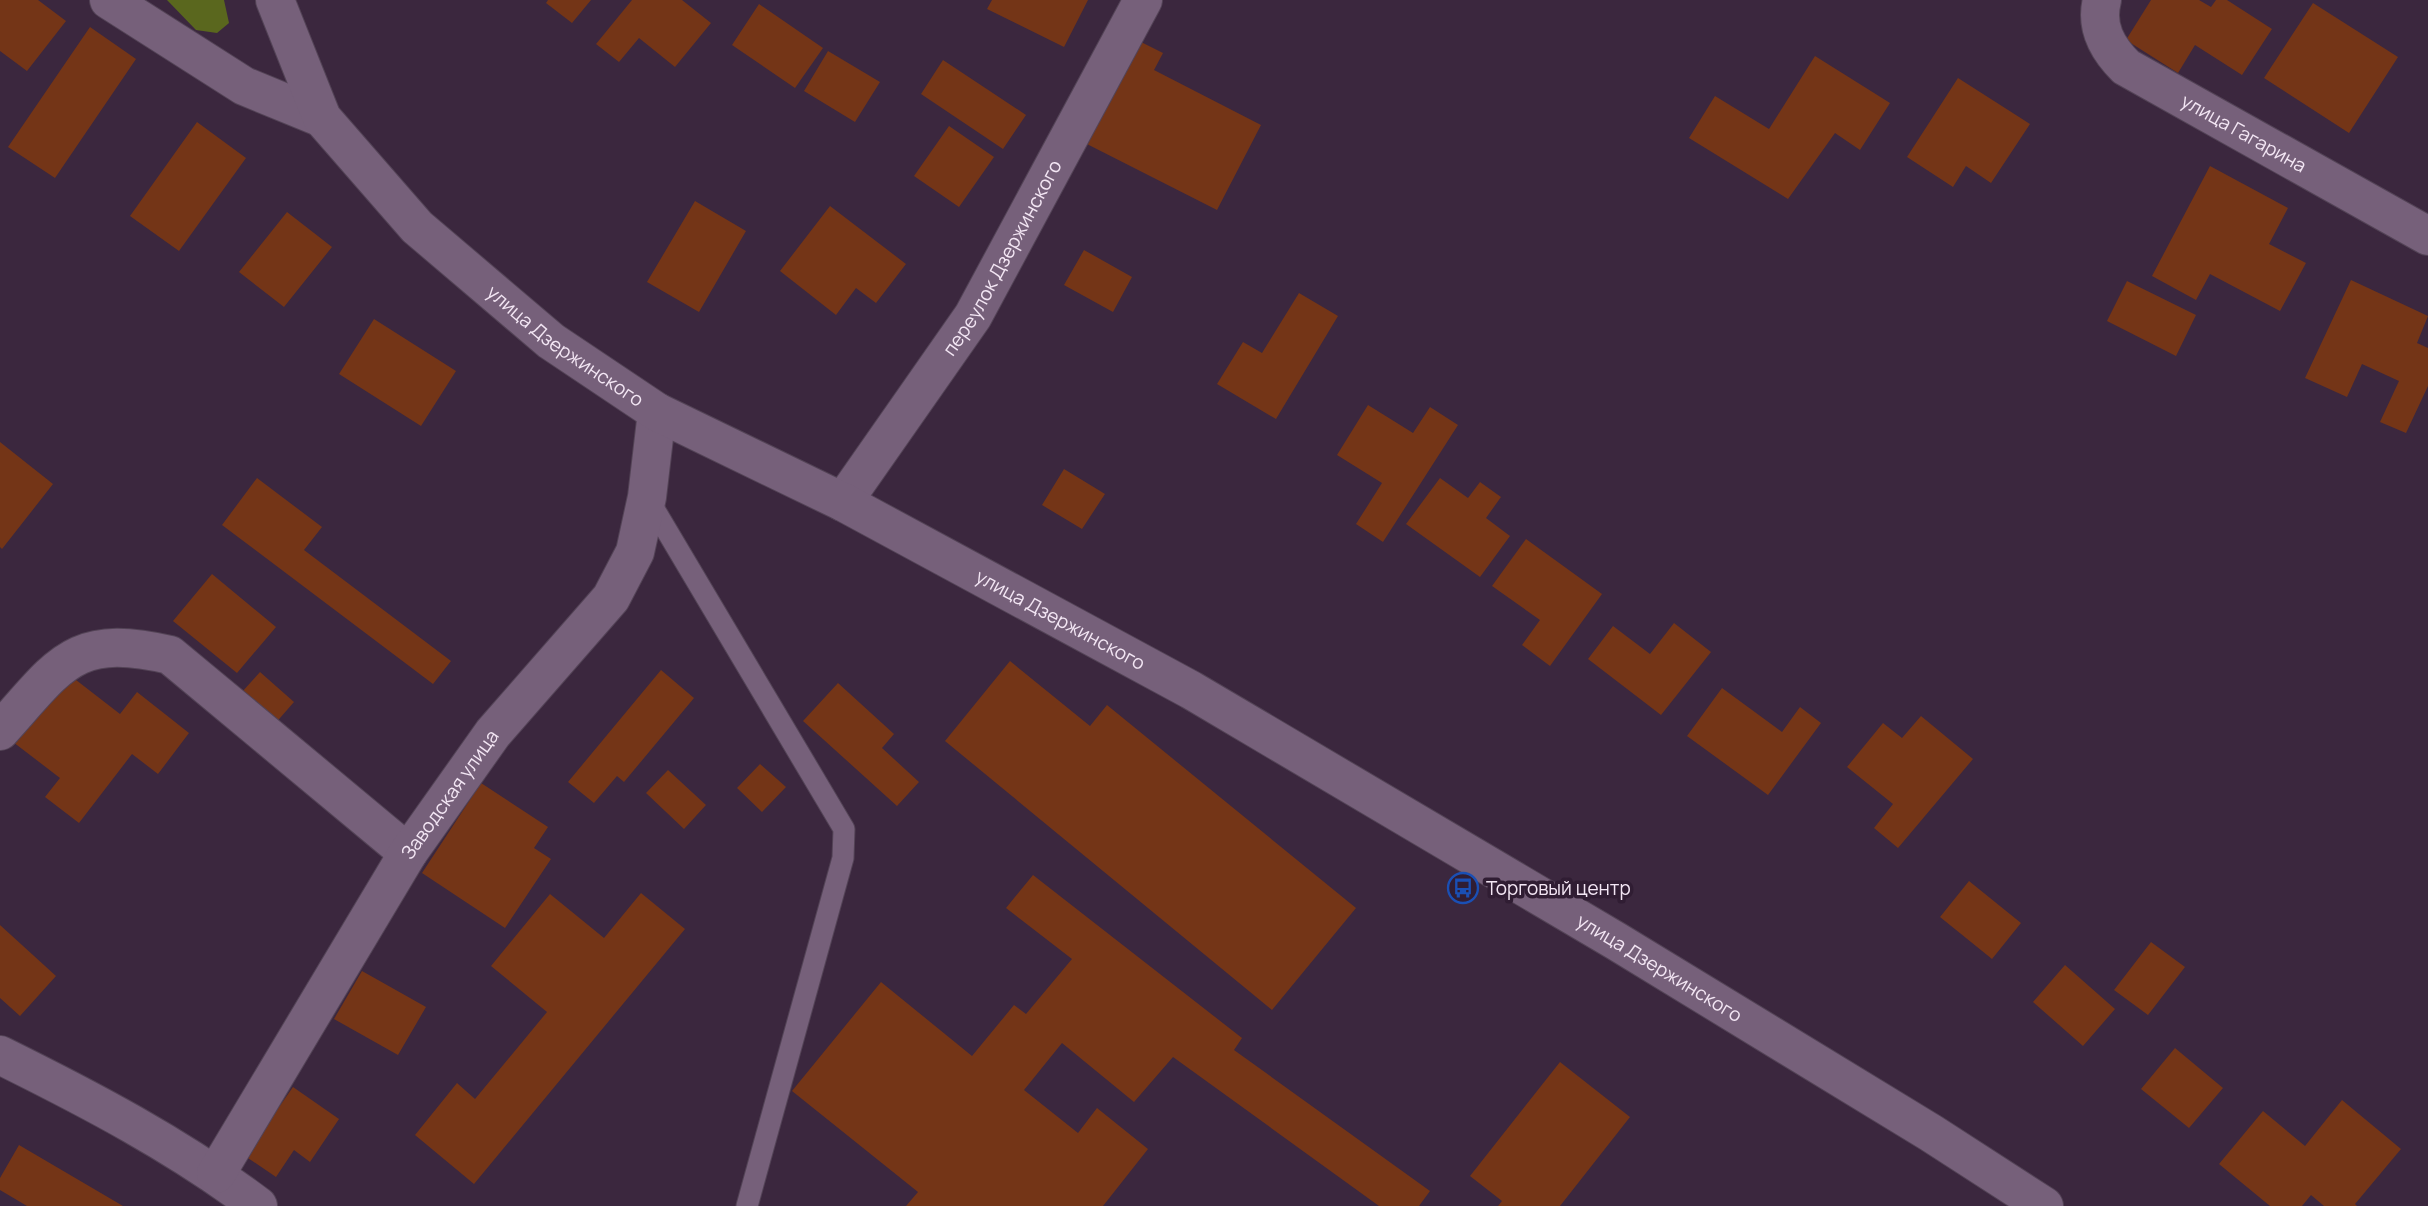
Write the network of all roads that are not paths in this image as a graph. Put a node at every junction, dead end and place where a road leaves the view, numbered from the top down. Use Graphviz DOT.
graph roads {
  1 [pos="109,0"];
  2 [pos="275,0"];
  3 [pos="1143,0"];
  4 [pos="2102,0"];
  5 [pos="322,118"];
  6 [pos="2428,236"];
  7 [pos="657,412"];
  8 [pos="647,497"];
  9 [pos="843,502"];
  10 [pos="0,731"];
  11 [pos="408,853"];
  12 [pos="0,1055"];
  13 [pos="216,1174"];
  14 [pos="258,1206"];
  15 [pos="747,1206"];
  16 [pos="2043,1206"];
  1 -- 5 [label="street, улица Дзержинского"];
  2 -- 5 [label="street"];
  3 -- 9 [label="street, переулок Дзержинского"];
  4 -- 6 [label="street, улица Гагарина"];
  5 -- 7 [label="street, улица Дзержинского"];
  7 -- 8 [label="street, Заводская улица"];
  7 -- 9 [label="street, улица Дзержинского"];
  8 -- 11 [label="street, Заводская улица"];
  8 -- 15 [label="lane"];
  9 -- 16 [label="street, улица Дзержинского"];
  10 -- 11 [label="street"];
  11 -- 13 [label="street, Заводская улица"];
  12 -- 13 [label="street"];
  13 -- 14 [label="street"];
}
